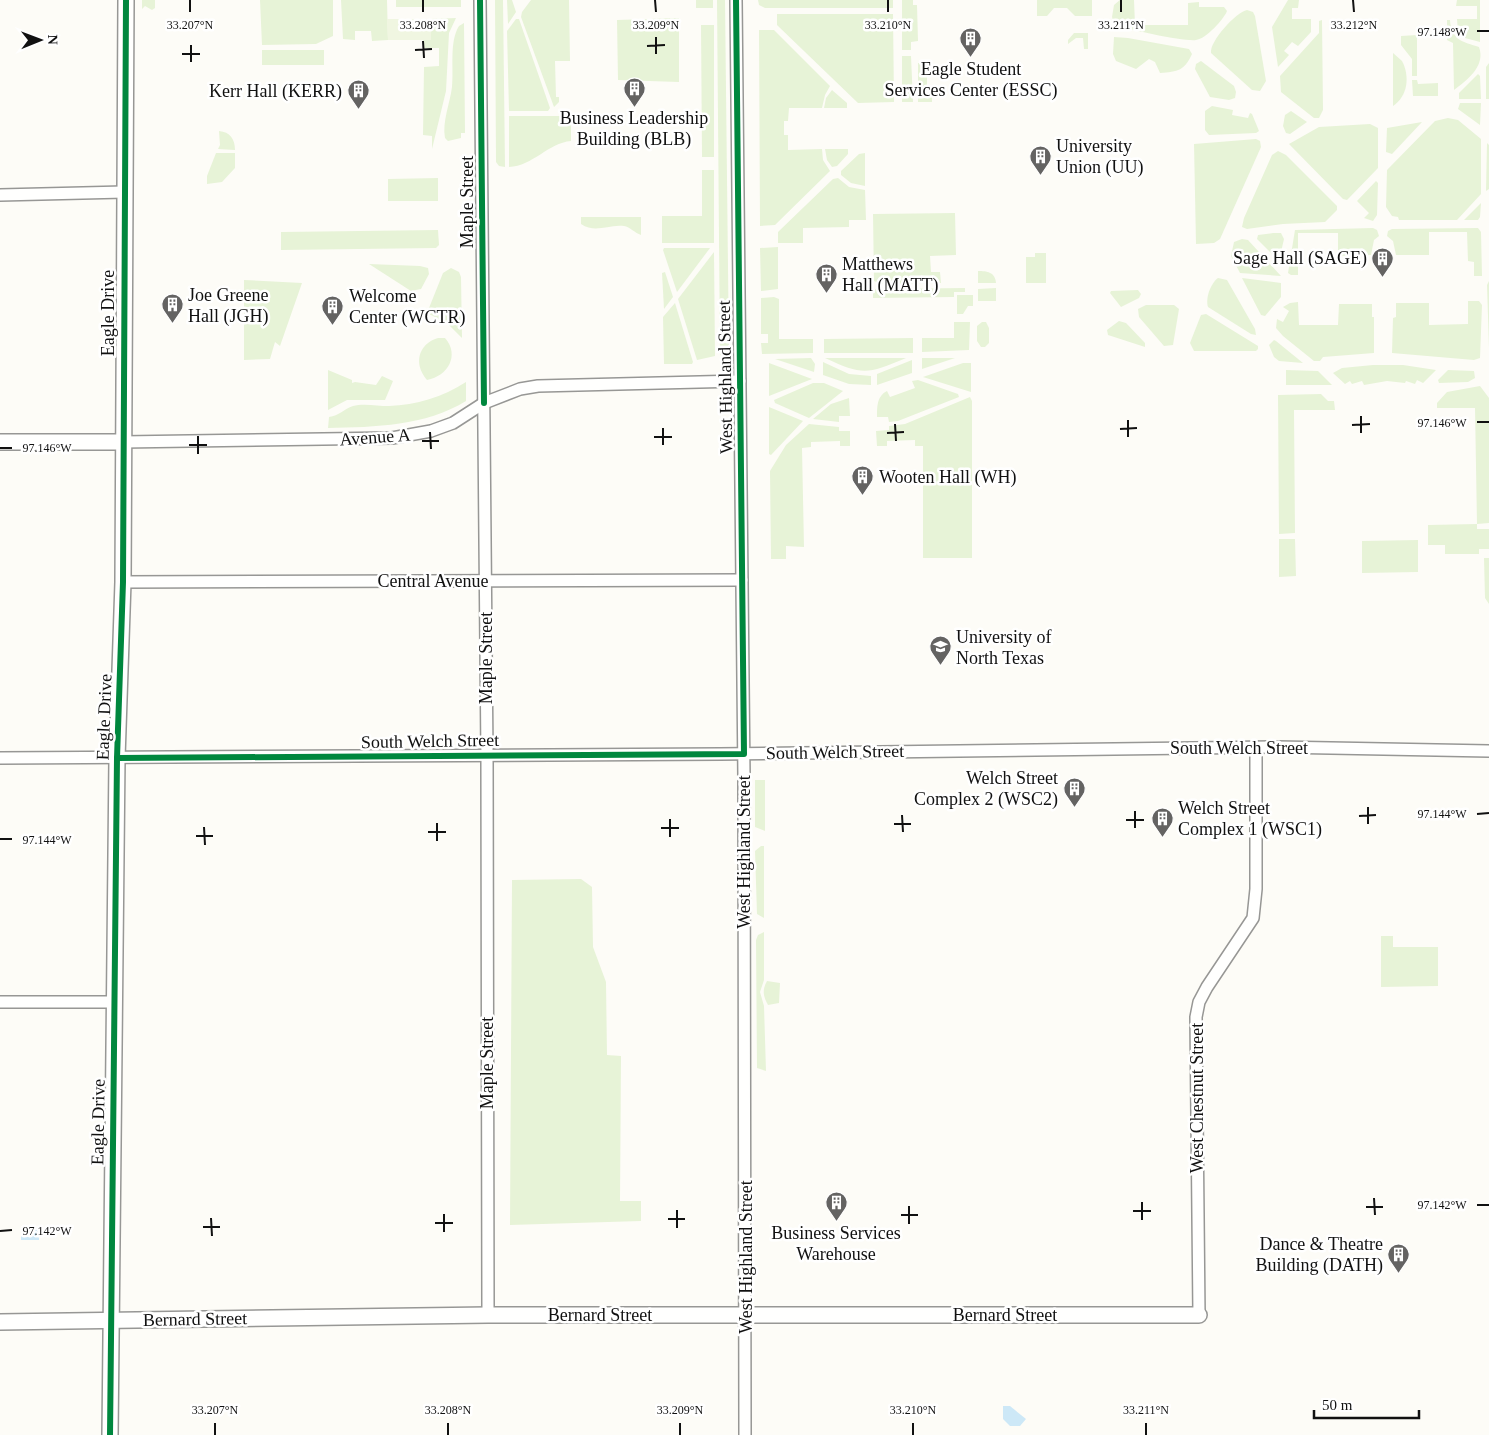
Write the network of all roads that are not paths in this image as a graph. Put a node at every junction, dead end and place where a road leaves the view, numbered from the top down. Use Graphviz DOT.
graph roads {
  1 [pos="126,0"];
  2 [pos="480,0"];
  3 [pos="736,0"];
  4 [pos="124,192"];
  5 [pos="0,195"];
  6 [pos="740,381"];
  7 [pos="484,403"];
  8 [pos="0,442"];
  9 [pos="123,442"];
  10 [pos="742,580"];
  11 [pos="486,581"];
  12 [pos="123,582"];
  13 [pos="1256,747"];
  14 [pos="1489,751"];
  15 [pos="744,754"];
  16 [pos="487,756"];
  17 [pos="0,758"];
  18 [pos="117,758"];
  19 [pos="0,1002"];
  20 [pos="114,1002"];
  21 [pos="746,1315"];
  22 [pos="1199,1315"];
  23 [pos="488,1316"];
  24 [pos="111,1320"];
  25 [pos="0,1322"];
  26 [pos="110,1435"];
  27 [pos="745,1435"];
  1 -- 4 [label="street, Eagle Drive"];
  2 -- 7 [label="street, Maple Street"];
  3 -- 6 [label="street, West Highland Street"];
  4 -- 5 [label="street"];
  4 -- 9 [label="street, Eagle Drive"];
  6 -- 7 [label="street, Avenue A"];
  6 -- 10 [label="street, West Highland Street"];
  7 -- 9 [label="street, Avenue A"];
  7 -- 11 [label="street, Maple Street"];
  8 -- 9 [label="street, Avenue A"];
  9 -- 12 [label="street, Eagle Drive"];
  10 -- 11 [label="street, Central Avenue"];
  10 -- 15 [label="street, West Highland Street"];
  11 -- 12 [label="street, Central Avenue"];
  11 -- 16 [label="street, Maple Street"];
  12 -- 18 [label="street, Eagle Drive"];
  13 -- 14 [label="street, South Welch Street"];
  13 -- 15 [label="street, South Welch Street"];
  13 -- 22 [label="street, West Chestnut Street"];
  15 -- 16 [label="street, South Welch Street"];
  15 -- 21 [label="street, West Highland Street"];
  16 -- 18 [label="street, South Welch Street"];
  16 -- 23 [label="street, Maple Street"];
  17 -- 18 [label="street, South Welch Street"];
  18 -- 20 [label="street, Eagle Drive"];
  19 -- 20 [label="street"];
  20 -- 24 [label="street, Eagle Drive"];
  21 -- 22 [label="street, Bernard Street"];
  21 -- 23 [label="street, Bernard Street"];
  21 -- 27 [label="street, West Highland Street"];
  23 -- 24 [label="street, Bernard Street"];
  24 -- 25 [label="street, Bernard Street"];
  24 -- 26 [label="street, Eagle Drive"];
}
